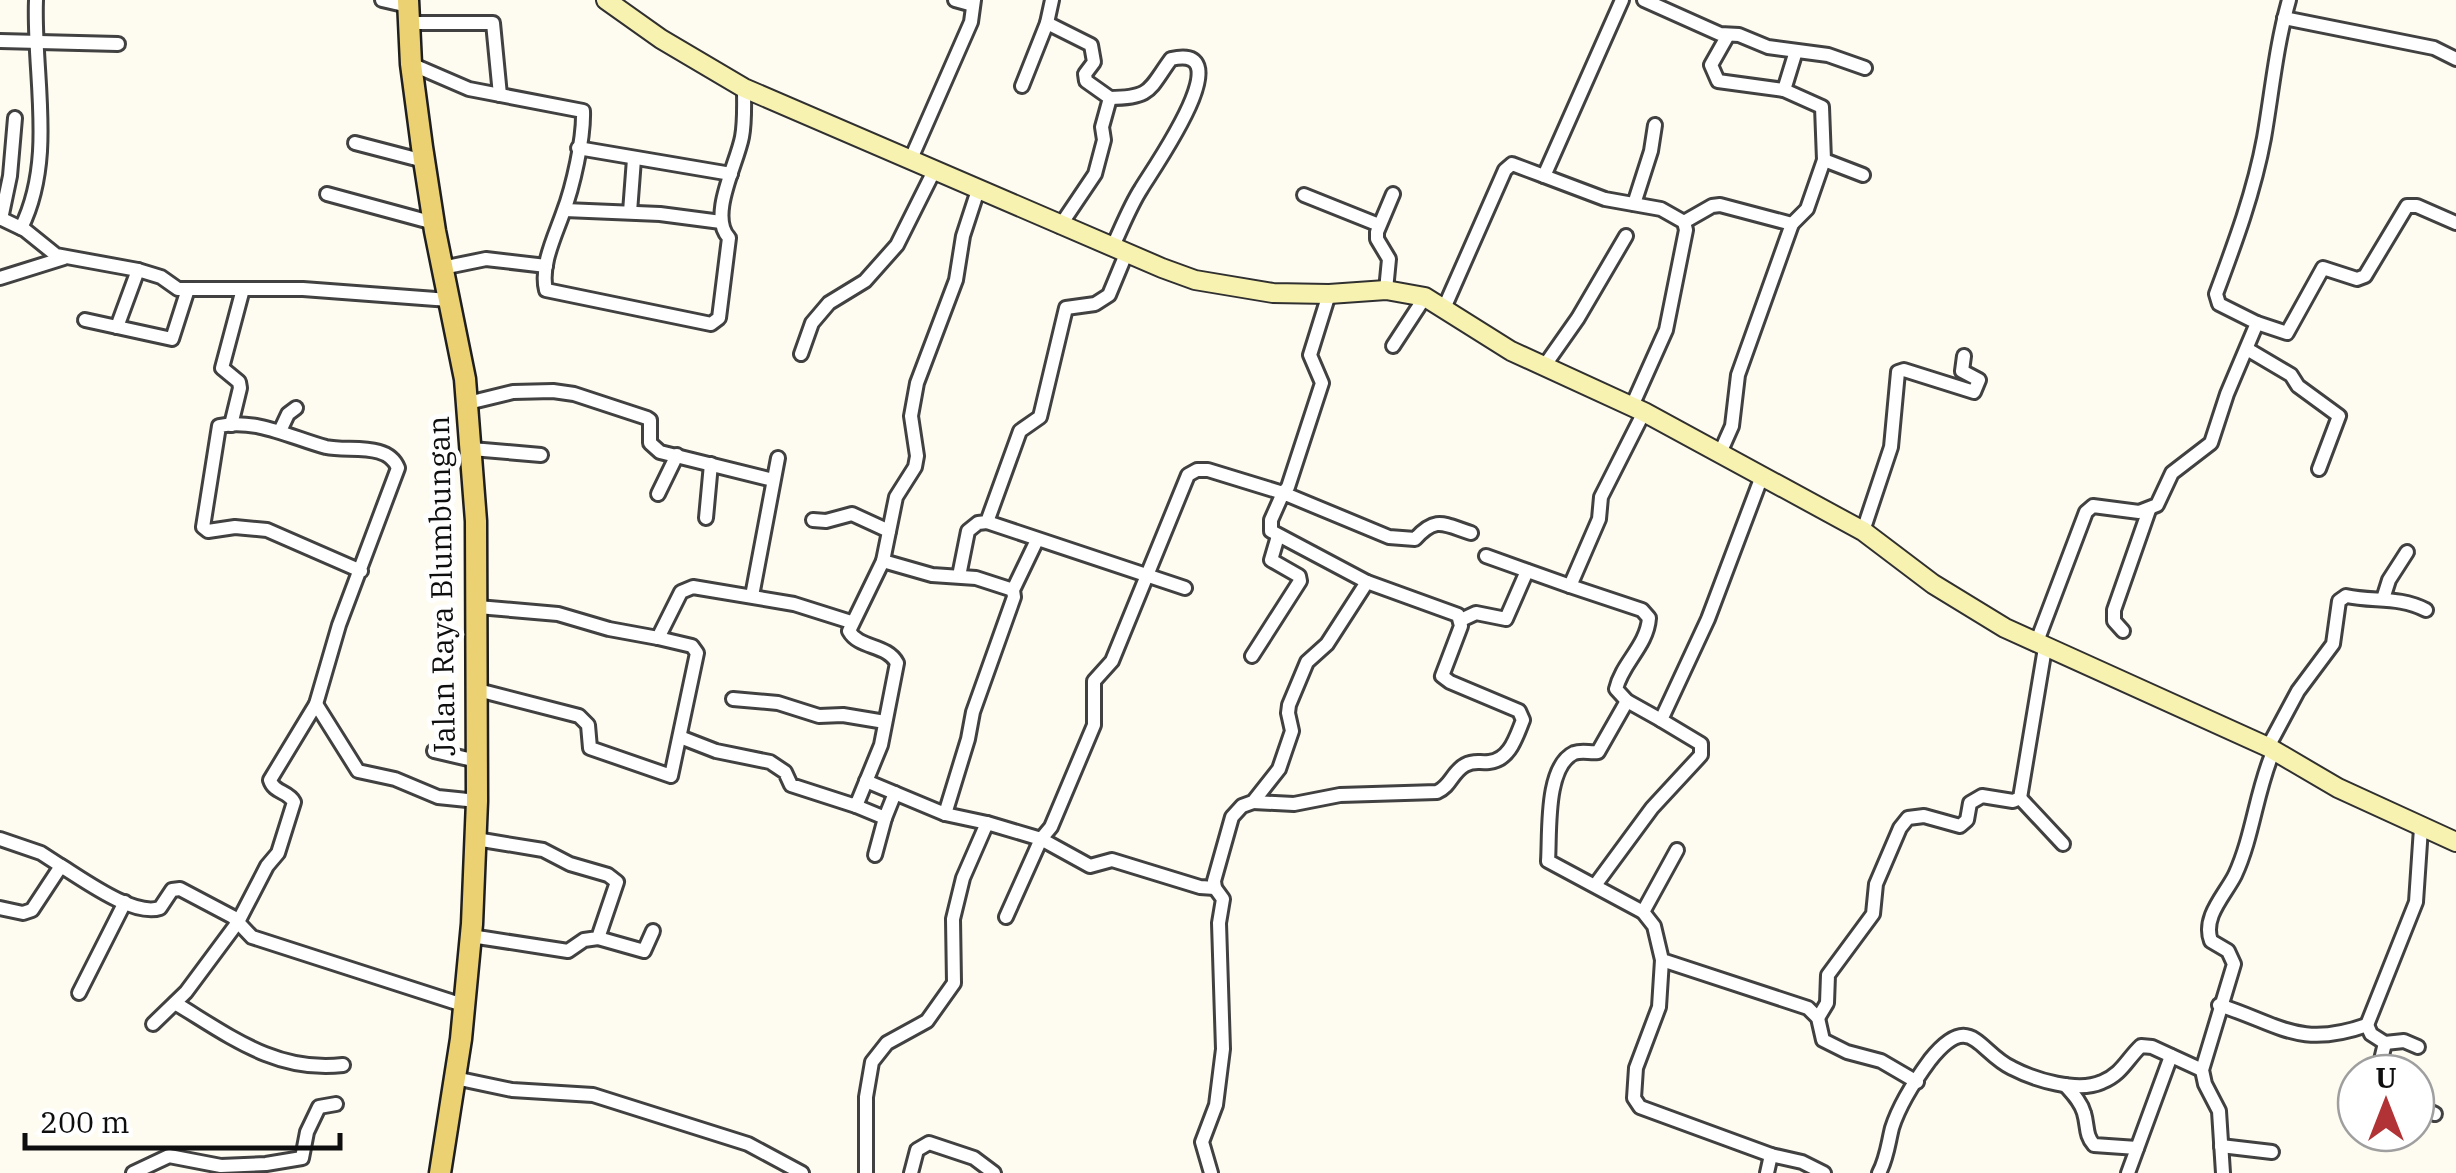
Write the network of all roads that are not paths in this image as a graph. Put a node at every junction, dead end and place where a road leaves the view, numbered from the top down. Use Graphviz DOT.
graph roads {
  1 [pos="36,0"];
  2 [pos="382,0"];
  3 [pos="606,0"];
  4 [pos="955,0"];
  5 [pos="1052,0"];
  6 [pos="1622,0"];
  7 [pos="1644,0"];
  8 [pos="2289,0"];
  9 [pos="973,3"];
  10 [pos="408,10"];
  11 [pos="2284,18"];
  12 [pos="1047,23"];
  13 [pos="1728,34"];
  14 [pos="0,41"];
  15 [pos="36,42"];
  16 [pos="118,44"];
  17 [pos="1796,51"];
  18 [pos="2456,59"];
  19 [pos="411,64"];
  20 [pos="1864,68"];
  21 [pos="1022,86"];
  22 [pos="744,88"];
  23 [pos="1784,90"];
  24 [pos="500,95"];
  25 [pos="1110,98"];
  26 [pos="14,118"];
  27 [pos="1655,125"];
  28 [pos="355,142"];
  29 [pos="578,148"];
  30 [pos="634,159"];
  31 [pos="1824,160"];
  32 [pos="910,161"];
  33 [pos="424,162"];
  34 [pos="934,171"];
  35 [pos="730,174"];
  36 [pos="1862,175"];
  37 [pos="1544,176"];
  38 [pos="978,190"];
  39 [pos="326,194"];
  40 [pos="1393,194"];
  41 [pos="1304,195"];
  42 [pos="1634,204"];
  43 [pos="565,210"];
  44 [pos="630,212"];
  45 [pos="0,218"];
  46 [pos="721,222"];
  47 [pos="1684,222"];
  48 [pos="434,223"];
  49 [pos="1792,224"];
  50 [pos="2456,224"];
  51 [pos="1379,225"];
  52 [pos="1060,226"];
  53 [pos="23,229"];
  54 [pos="1626,236"];
  55 [pos="1120,250"];
  56 [pos="60,256"];
  57 [pos="546,266"];
  58 [pos="442,268"];
  59 [pos="138,270"];
  60 [pos="0,278"];
  61 [pos="188,290"];
  62 [pos="243,290"];
  63 [pos="1386,290"];
  64 [pos="1329,294"];
  65 [pos="1425,296"];
  66 [pos="449,300"];
  67 [pos="1445,306"];
  68 [pos="85,320"];
  69 [pos="2257,323"];
  70 [pos="117,327"];
  71 [pos="1393,346"];
  72 [pos="2247,350"];
  73 [pos="801,354"];
  74 [pos="1964,356"];
  75 [pos="1545,365"];
  76 [pos="468,403"];
  77 [pos="296,408"];
  78 [pos="1638,409"];
  79 [pos="231,425"];
  80 [pos="280,432"];
  81 [pos="472,448"];
  82 [pos="1720,453"];
  83 [pos="677,455"];
  84 [pos="541,456"];
  85 [pos="778,458"];
  86 [pos="711,464"];
  87 [pos="2319,469"];
  88 [pos="1762,476"];
  89 [pos="773,480"];
  90 [pos="1284,493"];
  91 [pos="658,494"];
  92 [pos="2149,510"];
  93 [pos="706,518"];
  94 [pos="813,520"];
  95 [pos="987,522"];
  96 [pos="1863,530"];
  97 [pos="890,531"];
  98 [pos="1471,533"];
  99 [pos="1278,536"];
  100 [pos="1037,540"];
  101 [pos="2406,552"];
  102 [pos="1486,556"];
  103 [pos="882,562"];
  104 [pos="361,571"];
  105 [pos="1527,571"];
  106 [pos="1144,575"];
  107 [pos="959,576"];
  108 [pos="1367,582"];
  109 [pos="1570,586"];
  110 [pos="1185,588"];
  111 [pos="1013,590"];
  112 [pos="752,596"];
  113 [pos="2383,598"];
  114 [pos="478,607"];
  115 [pos="2426,610"];
  116 [pos="1461,620"];
  117 [pos="851,622"];
  118 [pos="2123,631"];
  119 [pos="658,638"];
  120 [pos="2040,646"];
  121 [pos="1252,656"];
  122 [pos="478,690"];
  123 [pos="733,700"];
  124 [pos="1626,701"];
  125 [pos="316,704"];
  126 [pos="1661,720"];
  127 [pos="885,722"];
  128 [pos="680,737"];
  129 [pos="2270,750"];
  130 [pos="434,751"];
  131 [pos="477,761"];
  132 [pos="866,782"];
  133 [pos="895,794"];
  134 [pos="2020,798"];
  135 [pos="477,801"];
  136 [pos="1254,802"];
  137 [pos="856,806"];
  138 [pos="945,814"];
  139 [pos="885,818"];
  140 [pos="987,824"];
  141 [pos="2420,828"];
  142 [pos="0,839"];
  143 [pos="476,839"];
  144 [pos="1041,840"];
  145 [pos="2456,842"];
  146 [pos="2063,844"];
  147 [pos="1677,850"];
  148 [pos="874,855"];
  149 [pos="61,866"];
  150 [pos="1596,884"];
  151 [pos="1215,888"];
  152 [pos="126,902"];
  153 [pos="0,908"];
  154 [pos="1643,912"];
  155 [pos="1006,917"];
  156 [pos="238,922"];
  157 [pos="653,931"];
  158 [pos="471,936"];
  159 [pos="598,938"];
  160 [pos="1662,960"];
  161 [pos="79,992"];
  162 [pos="175,1003"];
  163 [pos="463,1005"];
  164 [pos="2219,1005"];
  165 [pos="1818,1018"];
  166 [pos="153,1024"];
  167 [pos="2367,1026"];
  168 [pos="2385,1043"];
  169 [pos="2418,1047"];
  170 [pos="2383,1053"];
  171 [pos="2171,1056"];
  172 [pos="343,1065"];
  173 [pos="2202,1070"];
  174 [pos="455,1078"];
  175 [pos="1916,1082"];
  176 [pos="2066,1085"];
  177 [pos="336,1104"];
  178 [pos="2220,1146"];
  179 [pos="2136,1148"];
  180 [pos="2272,1152"];
  181 [pos="1771,1155"];
  182 [pos="133,1173"];
  183 [pos="440,1173"];
  184 [pos="802,1173"];
  185 [pos="866,1173"];
  186 [pos="911,1173"];
  187 [pos="994,1173"];
  188 [pos="1211,1173"];
  189 [pos="1766,1173"];
  190 [pos="1824,1173"];
  191 [pos="1880,1173"];
  192 [pos="2128,1173"];
  193 [pos="2223,1173"];
  1 -- 15 [label="street"];
  2 -- 10 [label="street"];
  3 -- 22 [label="street"];
  4 -- 9 [label="street"];
  5 -- 12 [label="street"];
  6 -- 37 [label="street"];
  7 -- 13 [label="street"];
  8 -- 11 [label="street"];
  9 -- 32 [label="street"];
  10 -- 19 [label="main road, Jalan Raya Blumbungan"];
  10 -- 24 [label="street"];
  11 -- 18 [label="street"];
  11 -- 69 [label="street"];
  12 -- 21 [label="street"];
  12 -- 25 [label="street"];
  13 -- 17 [label="street"];
  13 -- 23 [label="street"];
  14 -- 15 [label="street"];
  15 -- 16 [label="street"];
  15 -- 53 [label="street"];
  17 -- 20 [label="street"];
  17 -- 23 [label="street"];
  19 -- 24 [label="street"];
  19 -- 33 [label="main road, Jalan Raya Blumbungan"];
  22 -- 32 [label="street"];
  22 -- 35 [label="street"];
  23 -- 31 [label="street"];
  24 -- 29 [label="street"];
  25 -- 52 [label="street"];
  25 -- 55 [label="street"];
  26 -- 45 [label="street"];
  27 -- 42 [label="street"];
  28 -- 33 [label="street"];
  29 -- 30 [label="street"];
  29 -- 43 [label="street"];
  30 -- 35 [label="street"];
  30 -- 44 [label="street"];
  31 -- 36 [label="street"];
  31 -- 49 [label="street"];
  32 -- 34 [label="street"];
  33 -- 48 [label="main road, Jalan Raya Blumbungan"];
  34 -- 38 [label="street"];
  34 -- 73 [label="street"];
  35 -- 46 [label="street"];
  37 -- 42 [label="street"];
  37 -- 67 [label="street"];
  38 -- 52 [label="street"];
  38 -- 97 [label="street"];
  39 -- 48 [label="street"];
  40 -- 51 [label="street"];
  41 -- 51 [label="street"];
  42 -- 47 [label="street"];
  43 -- 44 [label="street"];
  43 -- 57 [label="street"];
  44 -- 46 [label="street"];
  45 -- 53 [label="street"];
  46 -- 57 [label="street"];
  47 -- 49 [label="street"];
  47 -- 78 [label="street"];
  48 -- 58 [label="main road, Jalan Raya Blumbungan"];
  49 -- 82 [label="street"];
  50 -- 69 [label="street"];
  51 -- 63 [label="street"];
  52 -- 55 [label="street"];
  53 -- 56 [label="street"];
  54 -- 75 [label="street"];
  55 -- 64 [label="street"];
  55 -- 95 [label="street"];
  56 -- 59 [label="street"];
  56 -- 60 [label="street"];
  57 -- 58 [label="street"];
  58 -- 66 [label="main road, Jalan Raya Blumbungan"];
  59 -- 61 [label="street"];
  59 -- 70 [label="street"];
  61 -- 62 [label="street"];
  61 -- 70 [label="street"];
  62 -- 66 [label="street"];
  62 -- 79 [label="street"];
  63 -- 64 [label="street"];
  63 -- 65 [label="street"];
  64 -- 90 [label="street"];
  65 -- 67 [label="street"];
  65 -- 71 [label="street"];
  66 -- 76 [label="main road, Jalan Raya Blumbungan"];
  67 -- 75 [label="street"];
  68 -- 70 [label="street"];
  69 -- 72 [label="street"];
  72 -- 87 [label="street"];
  72 -- 92 [label="street"];
  74 -- 96 [label="street"];
  75 -- 78 [label="street"];
  76 -- 81 [label="main road, Jalan Raya Blumbungan"];
  76 -- 83 [label="street"];
  77 -- 80 [label="street"];
  78 -- 82 [label="street"];
  78 -- 109 [label="street"];
  79 -- 80 [label="street"];
  79 -- 104 [label="street"];
  80 -- 104 [label="street"];
  81 -- 84 [label="street"];
  81 -- 114 [label="main road, Jalan Raya Blumbungan"];
  82 -- 88 [label="street"];
  83 -- 86 [label="street"];
  83 -- 91 [label="street"];
  85 -- 89 [label="street"];
  86 -- 89 [label="street"];
  86 -- 93 [label="street"];
  88 -- 96 [label="street"];
  88 -- 126 [label="street"];
  89 -- 112 [label="street"];
  90 -- 98 [label="street"];
  90 -- 99 [label="street"];
  90 -- 106 [label="street"];
  92 -- 118 [label="street"];
  92 -- 120 [label="street"];
  94 -- 97 [label="street"];
  95 -- 100 [label="street"];
  95 -- 107 [label="street"];
  96 -- 120 [label="street"];
  97 -- 103 [label="street"];
  99 -- 108 [label="street"];
  99 -- 121 [label="street"];
  100 -- 106 [label="street"];
  100 -- 111 [label="street"];
  101 -- 113 [label="street"];
  102 -- 105 [label="street"];
  103 -- 107 [label="street"];
  103 -- 117 [label="street"];
  104 -- 125 [label="street"];
  105 -- 109 [label="street"];
  105 -- 116 [label="street"];
  106 -- 110 [label="street"];
  106 -- 144 [label="street"];
  107 -- 111 [label="street"];
  108 -- 116 [label="street"];
  108 -- 136 [label="street"];
  109 -- 124 [label="street"];
  111 -- 138 [label="street"];
  112 -- 117 [label="street"];
  112 -- 119 [label="street"];
  113 -- 115 [label="street"];
  113 -- 129 [label="street"];
  114 -- 119 [label="street"];
  114 -- 122 [label="main road, Jalan Raya Blumbungan"];
  116 -- 136 [label="street"];
  117 -- 127 [label="street"];
  119 -- 128 [label="street"];
  120 -- 129 [label="street"];
  120 -- 134 [label="street"];
  122 -- 128 [label="street"];
  122 -- 131 [label="main road, Jalan Raya Blumbungan"];
  123 -- 127 [label="street"];
  124 -- 126 [label="street"];
  124 -- 150 [label="street"];
  125 -- 135 [label="street"];
  125 -- 156 [label="street"];
  126 -- 150 [label="street"];
  127 -- 132 [label="street"];
  128 -- 137 [label="street"];
  129 -- 141 [label="street"];
  129 -- 164 [label="street"];
  130 -- 131 [label="street"];
  131 -- 135 [label="main road, Jalan Raya Blumbungan"];
  132 -- 133 [label="street"];
  132 -- 137 [label="street"];
  133 -- 138 [label="street"];
  133 -- 139 [label="street"];
  134 -- 146 [label="street"];
  134 -- 165 [label="street"];
  135 -- 143 [label="main road, Jalan Raya Blumbungan"];
  136 -- 151 [label="street"];
  137 -- 139 [label="street"];
  138 -- 140 [label="street"];
  139 -- 148 [label="street"];
  140 -- 144 [label="street"];
  140 -- 185 [label="street"];
  141 -- 145 [label="street"];
  141 -- 167 [label="street"];
  142 -- 149 [label="street"];
  143 -- 158 [label="main road, Jalan Raya Blumbungan"];
  143 -- 159 [label="street"];
  144 -- 151 [label="street"];
  144 -- 155 [label="street"];
  147 -- 154 [label="street"];
  149 -- 152 [label="street"];
  149 -- 153 [label="street"];
  150 -- 154 [label="street"];
  151 -- 188 [label="street"];
  152 -- 156 [label="street"];
  152 -- 161 [label="street"];
  154 -- 160 [label="street"];
  156 -- 162 [label="street"];
  156 -- 163 [label="street"];
  157 -- 159 [label="street"];
  158 -- 159 [label="street"];
  158 -- 163 [label="main road, Jalan Raya Blumbungan"];
  160 -- 165 [label="street"];
  160 -- 181 [label="street"];
  162 -- 166 [label="street"];
  162 -- 172 [label="street"];
  163 -- 174 [label="main road, Jalan Raya Blumbungan"];
  164 -- 167 [label="street"];
  164 -- 173 [label="street"];
  165 -- 175 [label="street"];
  167 -- 168 [label="street"];
  168 -- 169 [label="street"];
  168 -- 170 [label="street"];
  171 -- 173 [label="street"];
  171 -- 176 [label="street"];
  171 -- 179 [label="street"];
  173 -- 178 [label="street"];
  174 -- 183 [label="main road, Jalan Raya Blumbungan"];
  174 -- 184 [label="street"];
  175 -- 176 [label="street"];
  175 -- 191 [label="street"];
  176 -- 179 [label="street"];
  177 -- 182 [label="street"];
  178 -- 180 [label="street"];
  178 -- 193 [label="street"];
  179 -- 192 [label="street"];
  181 -- 189 [label="street"];
  181 -- 190 [label="street"];
  186 -- 187 [label="street"];
}
